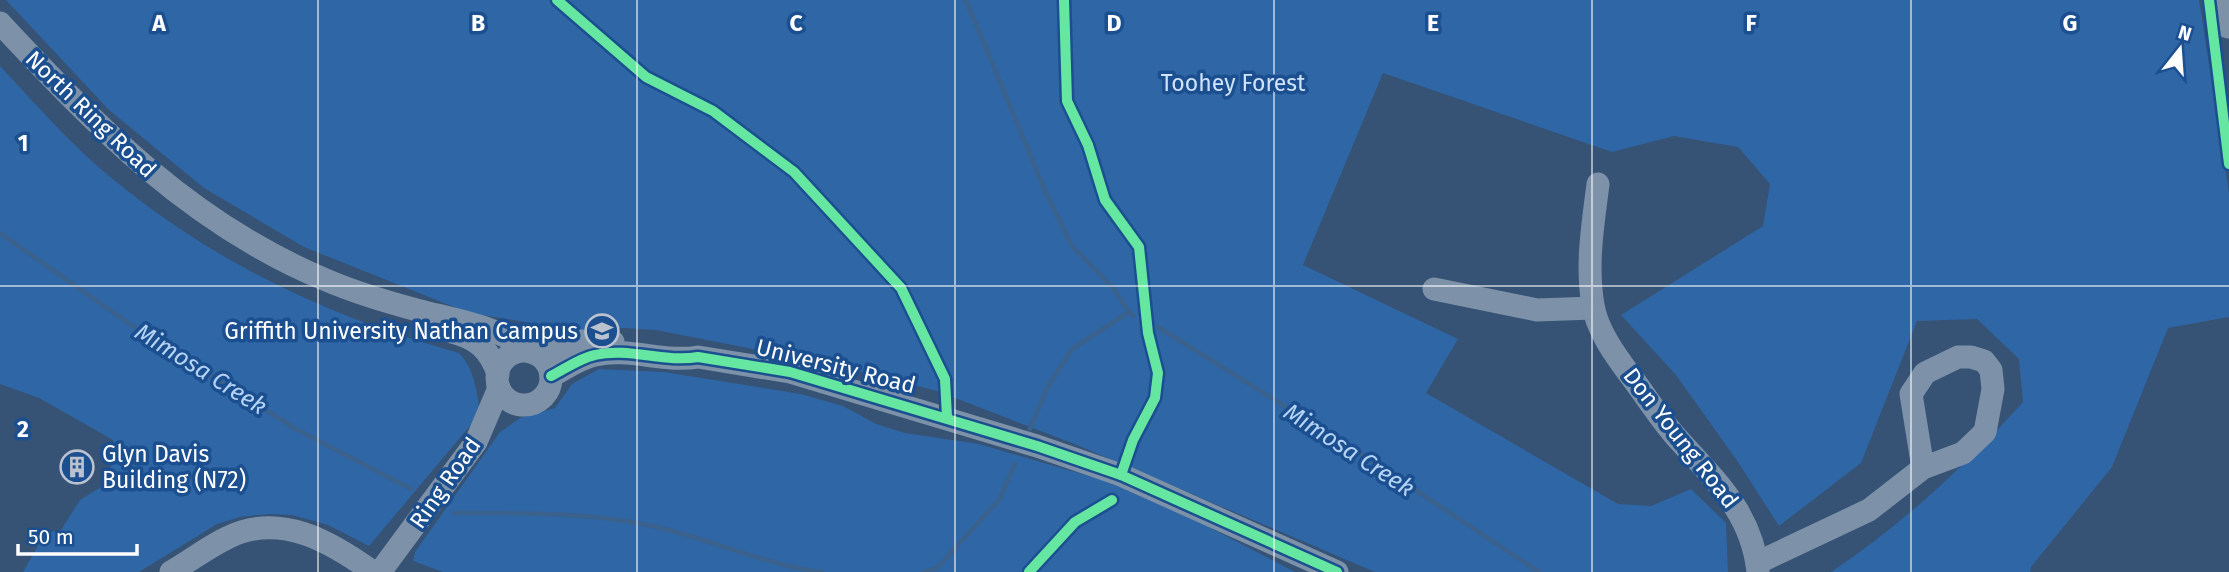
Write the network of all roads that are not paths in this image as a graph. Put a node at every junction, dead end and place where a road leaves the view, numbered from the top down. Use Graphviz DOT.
graph roads {
  1 [pos="2224,0"];
  2 [pos="2229,22"];
  3 [pos="0,23"];
  4 [pos="0,40"];
  5 [pos="1598,184"];
  6 [pos="1434,289"];
  7 [pos="1593,308"];
  8 [pos="534,354"];
  9 [pos="698,357"];
  10 [pos="551,376"];
  11 [pos="499,381"];
  12 [pos="523,405"];
  13 [pos="476,442"];
  14 [pos="1923,468"];
  15 [pos="1758,567"];
  16 [pos="172,572"];
  17 [pos="373,572"];
  18 [pos="380,572"];
  19 [pos="1337,572"];
  1 -- 2 [label="highway"];
  3 -- 8 [label="street, North Ring Road"];
  4 -- 11 [label="street, North Ring Road"];
  5 -- 7 [label="street, Don Young Road"];
  6 -- 7 [label="street"];
  7 -- 15 [label="street, Don Young Road"];
  8 -- 9 [label="street"];
  8 -- 10 [label="street"];
  8 -- 11 [label="street"];
  9 -- 10 [label="street, University Road"];
  9 -- 19 [label="street, University Road"];
  10 -- 12 [label="street"];
  11 -- 12 [label="street"];
  11 -- 13 [label="street, Ring Road"];
  12 -- 13 [label="street"];
  13 -- 18 [label="street, Ring Road"];
  14 -- 14 [label="street"];
  14 -- 15 [label="street"];
  16 -- 17 [label="street"];
}
